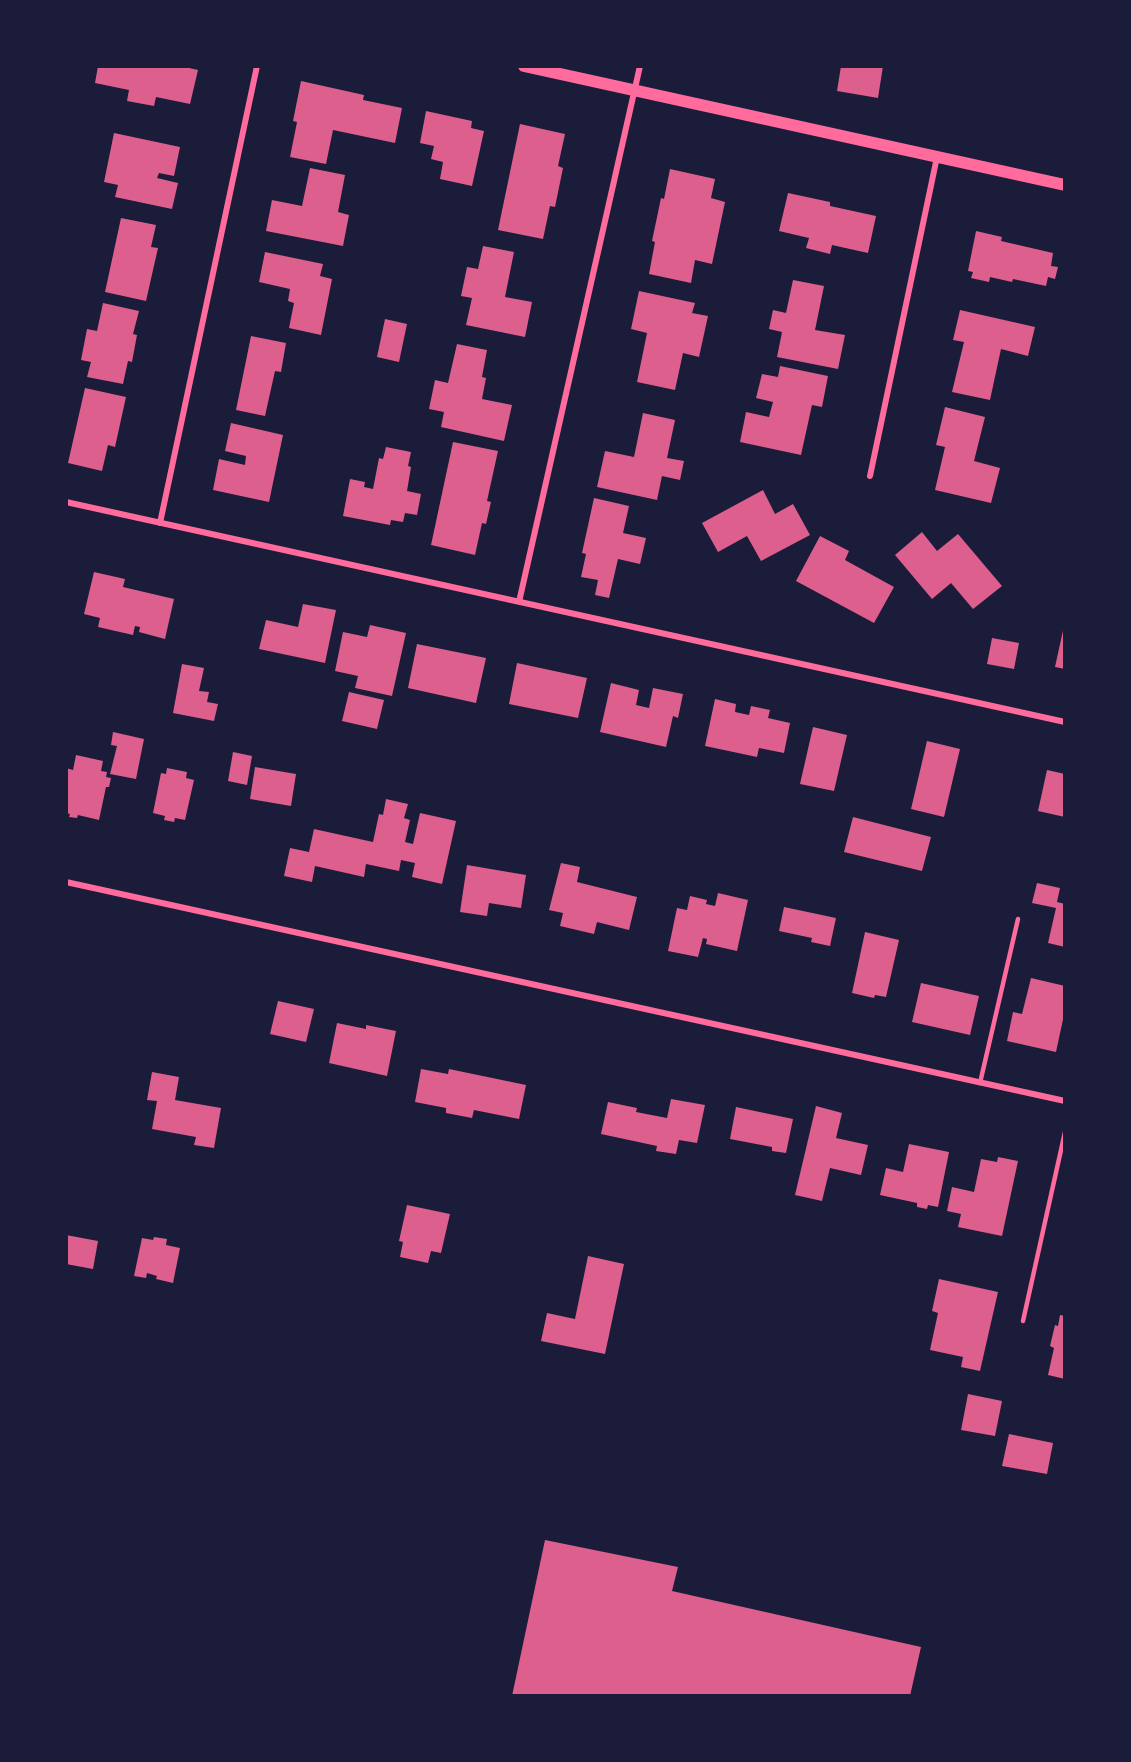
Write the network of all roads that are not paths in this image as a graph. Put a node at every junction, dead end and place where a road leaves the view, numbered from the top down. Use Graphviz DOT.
graph roads {
  1 [pos="257,66"];
  2 [pos="524,66"];
  3 [pos="640,66"];
  4 [pos="635,91"];
  5 [pos="937,157"];
  6 [pos="1065,185"];
  7 [pos="870,476"];
  8 [pos="66,502"];
  9 [pos="160,523"];
  10 [pos="519,602"];
  11 [pos="1065,722"];
  12 [pos="66,882"];
  13 [pos="1018,919"];
  14 [pos="980,1083"];
  15 [pos="1065,1101"];
  16 [pos="1065,1132"];
  17 [pos="1023,1321"];
  1 -- 9 [label="street"];
  2 -- 4 [label="main road"];
  3 -- 4 [label="street"];
  4 -- 5 [label="main road"];
  4 -- 10 [label="street"];
  5 -- 6 [label="main road"];
  5 -- 7 [label="street"];
  8 -- 9 [label="street"];
  9 -- 10 [label="street"];
  10 -- 11 [label="street"];
  12 -- 14 [label="street"];
  13 -- 14 [label="lane"];
  14 -- 15 [label="street"];
  16 -- 17 [label="lane"];
}
